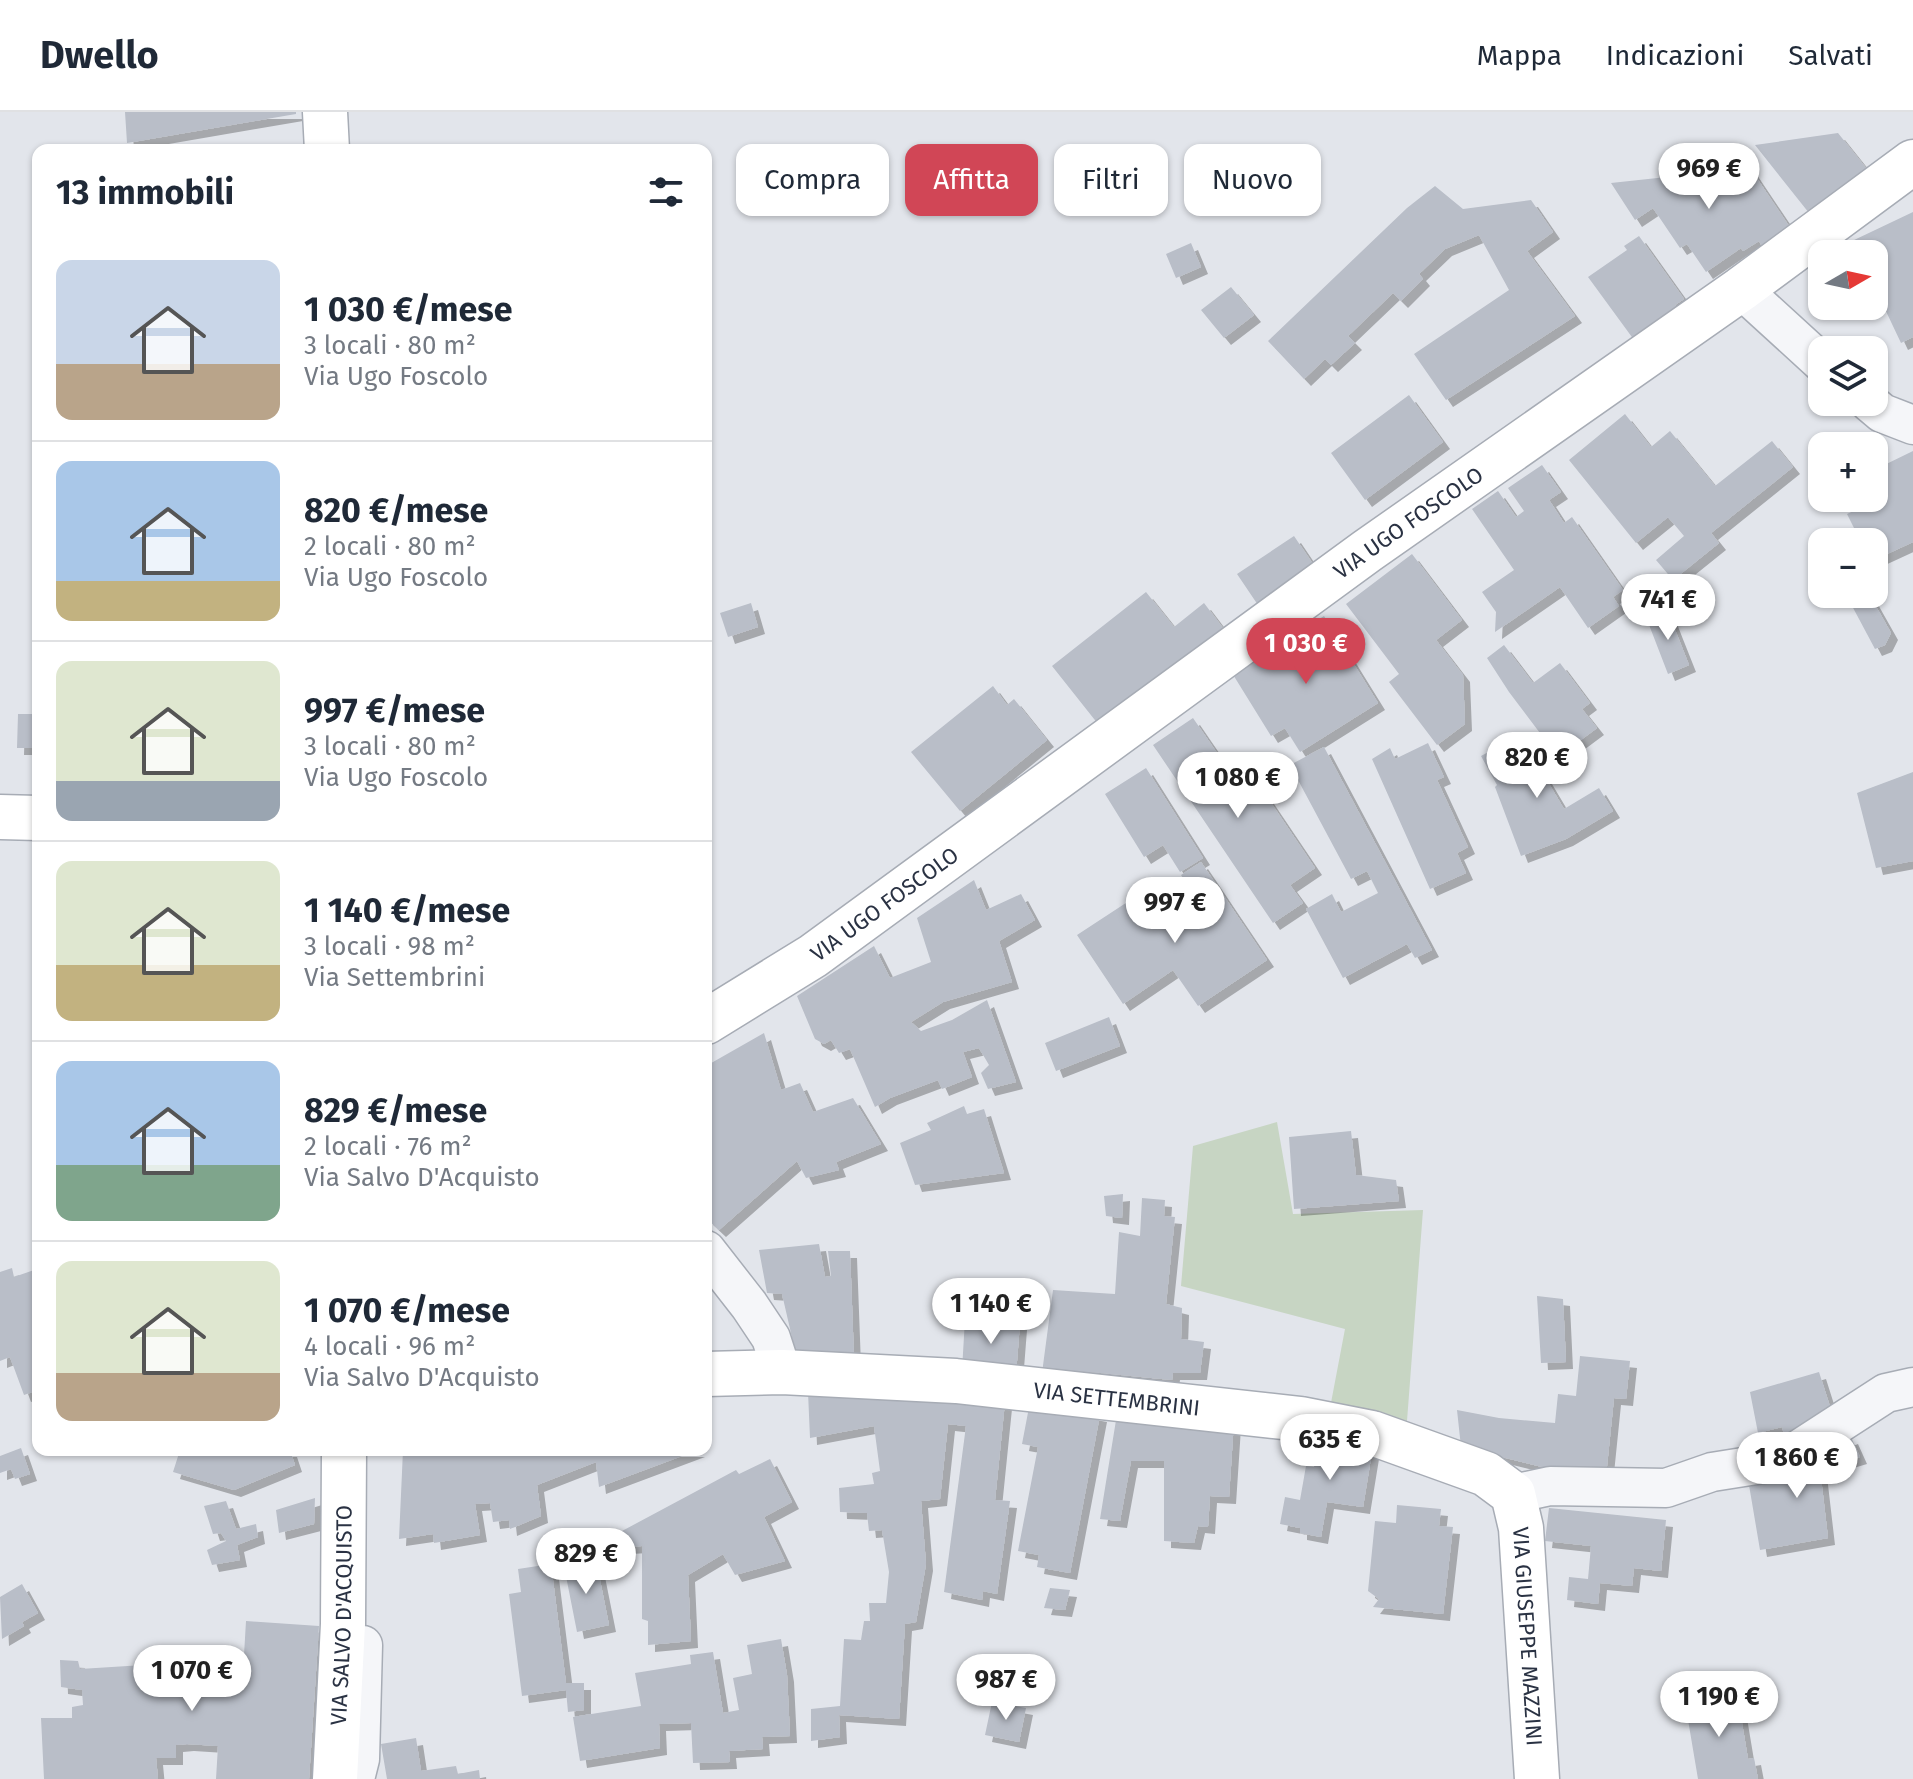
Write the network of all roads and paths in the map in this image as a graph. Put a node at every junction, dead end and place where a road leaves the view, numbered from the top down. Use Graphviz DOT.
graph roads {
  1 [pos="325,112"];
  2 [pos="327,144"];
  3 [pos="1913,162"];
  4 [pos="1741,289"];
  5 [pos="1808,350"];
  6 [pos="1888,415"];
  7 [pos="1913,425"];
  8 [pos="0,817"];
  9 [pos="32,818"];
  10 [pos="712,1018"];
  11 [pos="712,1258"];
  12 [pos="782,1372"];
  13 [pos="712,1374"];
  14 [pos="1913,1387"];
  15 [pos="344,1456"];
  16 [pos="361,1456"];
  17 [pos="1513,1494"];
  18 [pos="335,1779"];
  19 [pos="355,1779"];
  20 [pos="1537,1779"];
  1 -- 2 [label="street"];
  3 -- 4 [label="street, VIA UGO FOSCOLO"];
  4 -- 5 [label="street"];
  4 -- 10 [label="street, VIA UGO FOSCOLO"];
  6 -- 7 [label="street"];
  8 -- 9 [label="street"];
  11 -- 12 [label="street"];
  12 -- 13 [label="street, VIA SETTEMBRINI"];
  12 -- 17 [label="street, VIA SETTEMBRINI"];
  14 -- 17 [label="street"];
  15 -- 18 [label="street, VIA SALVO D'ACQUISTO"];
  16 -- 19 [label="street"];
  17 -- 20 [label="street, VIA GIUSEPPE MAZZINI"];
}
